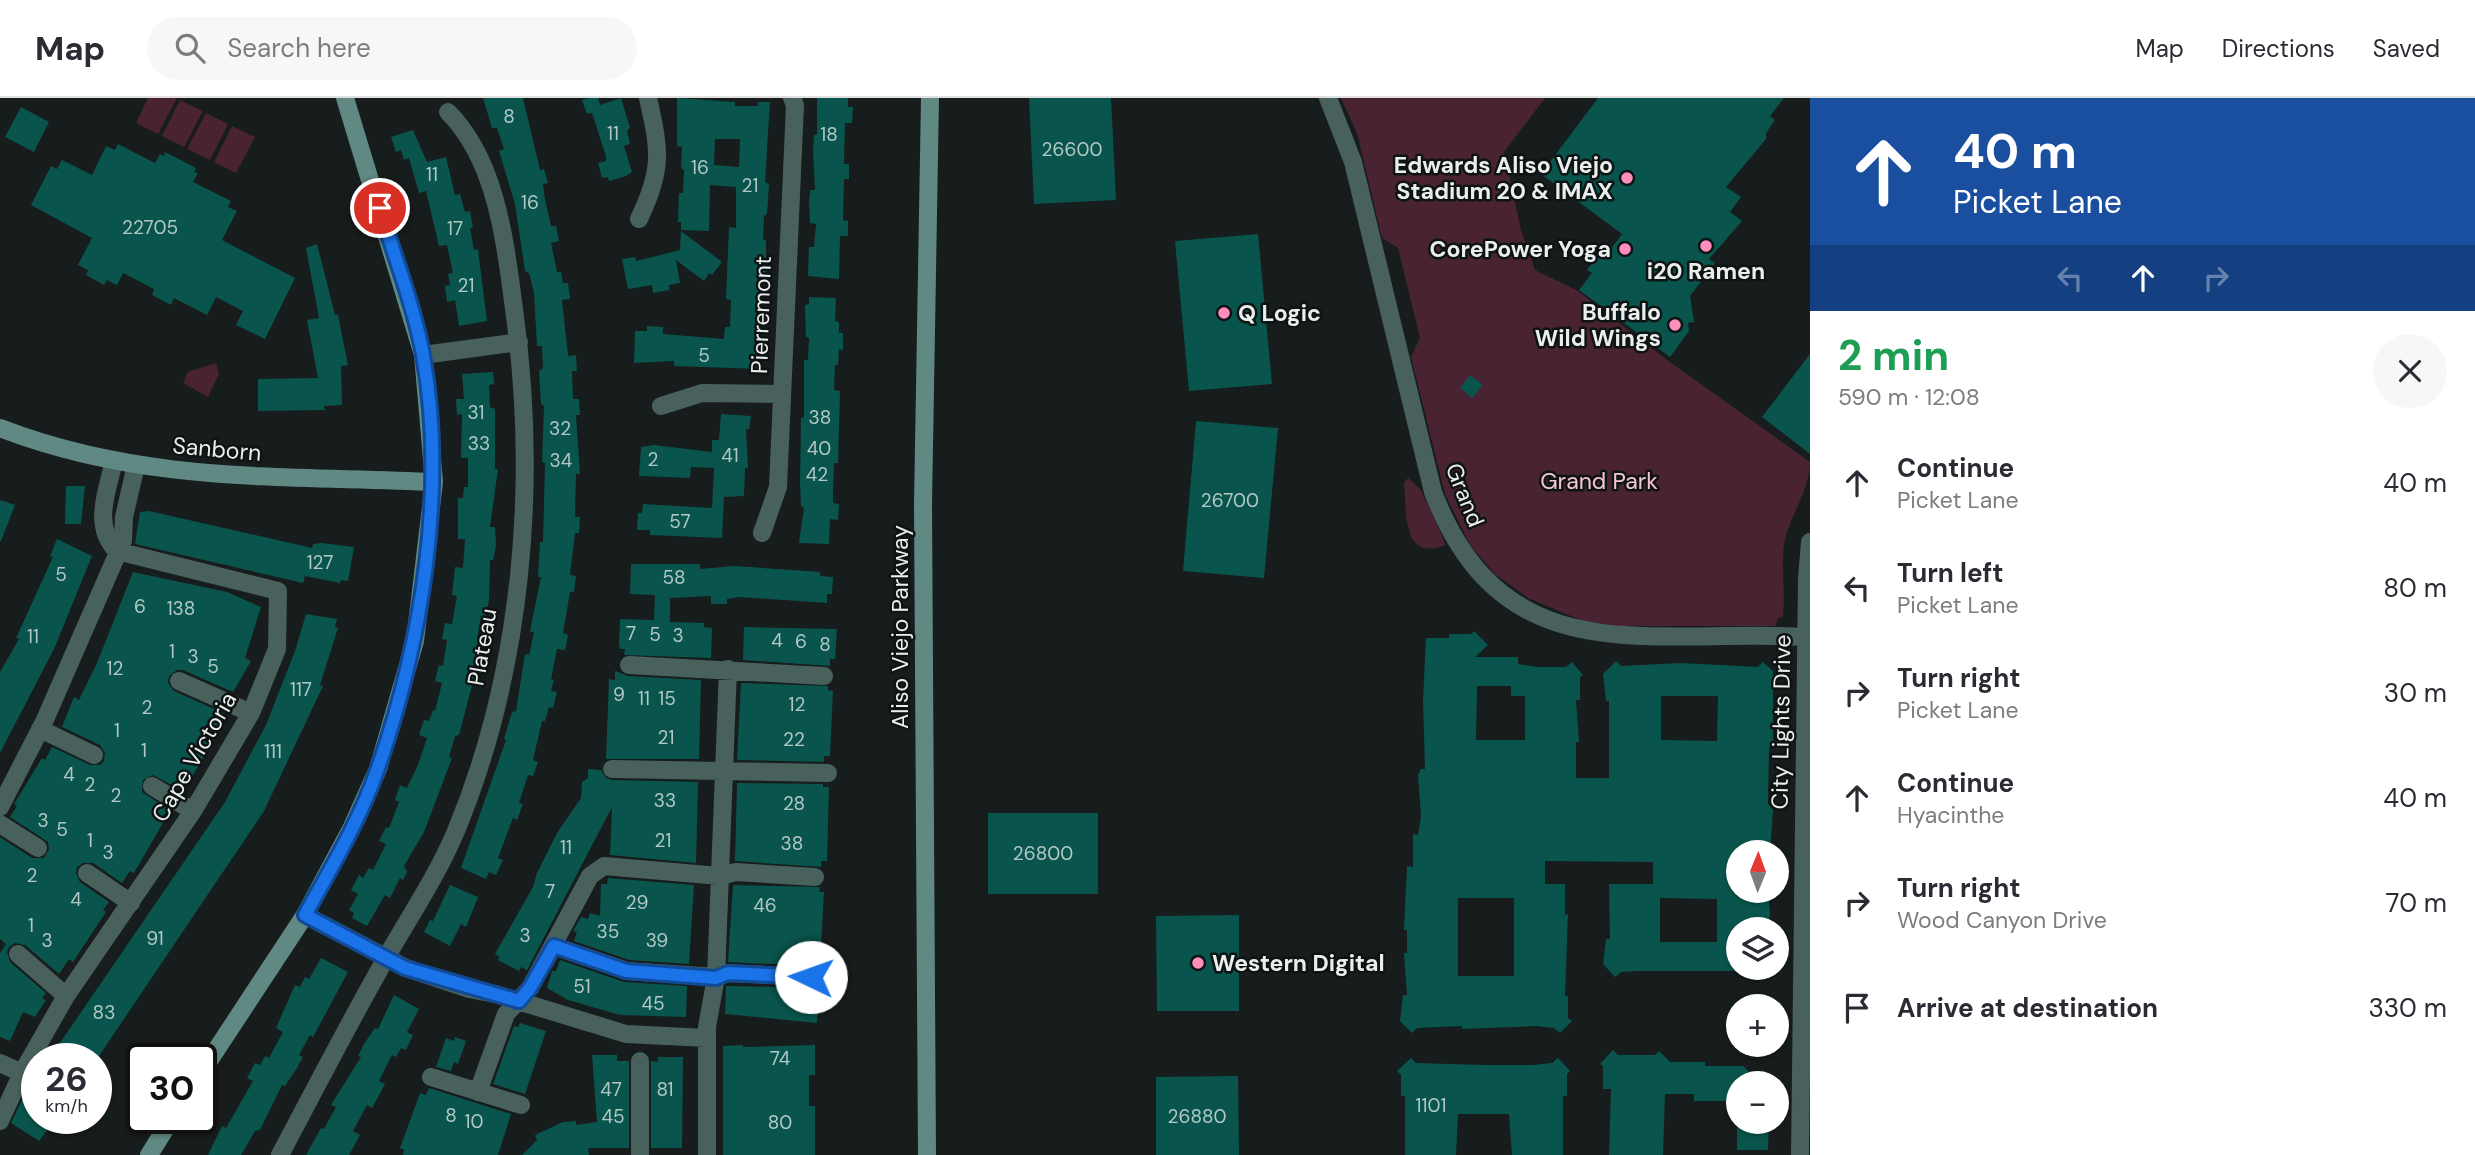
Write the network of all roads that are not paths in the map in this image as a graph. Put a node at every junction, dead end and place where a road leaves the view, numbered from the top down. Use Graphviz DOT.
graph roads {
  1 [pos="345,98"];
  2 [pos="648,98"];
  3 [pos="792,98"];
  4 [pos="930,98"];
  5 [pos="1328,98"];
  6 [pos="448,112"];
  7 [pos="639,219"];
  8 [pos="519,341"];
  9 [pos="423,355"];
  10 [pos="782,394"];
  11 [pos="661,406"];
  12 [pos="0,428"];
  13 [pos="114,461"];
  14 [pos="136,465"];
  15 [pos="434,482"];
  16 [pos="762,533"];
  17 [pos="1810,542"];
  18 [pos="117,551"];
  19 [pos="1806,637"];
  20 [pos="629,665"];
  21 [pos="728,669"];
  22 [pos="824,676"];
  23 [pos="179,681"];
  24 [pos="251,713"];
  25 [pos="40,729"];
  26 [pos="94,755"];
  27 [pos="612,769"];
  28 [pos="723,771"];
  29 [pos="828,773"];
  30 [pos="152,786"];
  31 [pos="0,807"];
  32 [pos="193,811"];
  33 [pos="0,824"];
  34 [pos="38,848"];
  35 [pos="87,873"];
  36 [pos="720,876"];
  37 [pos="815,877"];
  38 [pos="131,903"];
  39 [pos="305,915"];
  40 [pos="554,946"];
  41 [pos="18,954"];
  42 [pos="386,958"];
  43 [pos="811,977"];
  44 [pos="716,978"];
  45 [pos="66,996"];
  46 [pos="519,1001"];
  47 [pos="707,1038"];
  48 [pos="39,1043"];
  49 [pos="217,1049"];
  50 [pos="640,1060"];
  51 [pos="0,1063"];
  52 [pos="21,1073"];
  53 [pos="21,1075"];
  54 [pos="431,1077"];
  55 [pos="478,1092"];
  56 [pos="520,1105"];
  57 [pos="0,1121"];
  58 [pos="162,1134"];
  59 [pos="149,1155"];
  60 [pos="280,1155"];
  61 [pos="640,1155"];
  62 [pos="707,1155"];
  63 [pos="927,1155"];
  64 [pos="1800,1155"];
  1 -- 9 [label="street"];
  2 -- 7 [label="street"];
  3 -- 10 [label="street, Pierremont"];
  4 -- 63 [label="street, Aliso Viejo Parkway"];
  5 -- 19 [label="street, Grand"];
  6 -- 8 [label="street, Plateau"];
  8 -- 9 [label="street"];
  8 -- 42 [label="street, Plateau"];
  9 -- 15 [label="street"];
  10 -- 11 [label="street"];
  10 -- 16 [label="street, Pierremont"];
  12 -- 13 [label="street, Sanborn"];
  13 -- 14 [label="street, Sanborn"];
  13 -- 18 [label="street"];
  14 -- 15 [label="street, Sanborn"];
  14 -- 18 [label="street"];
  15 -- 39 [label="street"];
  17 -- 19 [label="street, City Lights Drive"];
  18 -- 24 [label="street, Cape Victoria"];
  18 -- 25 [label="street"];
  19 -- 64 [label="street, City Lights Drive"];
  20 -- 21 [label="street"];
  21 -- 22 [label="street"];
  21 -- 28 [label="street"];
  23 -- 24 [label="street"];
  24 -- 32 [label="street, Cape Victoria"];
  25 -- 26 [label="street"];
  25 -- 31 [label="street"];
  27 -- 28 [label="street"];
  28 -- 29 [label="street"];
  28 -- 36 [label="street"];
  30 -- 32 [label="street"];
  32 -- 38 [label="street, Cape Victoria"];
  33 -- 34 [label="street"];
  35 -- 38 [label="street"];
  36 -- 37 [label="street"];
  36 -- 40 [label="street"];
  36 -- 44 [label="street"];
  38 -- 45 [label="street, Cape Victoria"];
  39 -- 42 [label="street"];
  39 -- 49 [label="street"];
  40 -- 44 [label="street"];
  40 -- 46 [label="street"];
  41 -- 45 [label="street"];
  42 -- 46 [label="street"];
  42 -- 60 [label="street, Plateau"];
  43 -- 44 [label="street"];
  44 -- 47 [label="street"];
  45 -- 48 [label="street, Cape Victoria"];
  46 -- 47 [label="street"];
  46 -- 55 [label="street"];
  47 -- 62 [label="street"];
  50 -- 61 [label="street"];
  51 -- 52 [label="street"];
  53 -- 57 [label="street, Cape Victoria"];
  54 -- 55 [label="street"];
  55 -- 56 [label="street"];
  58 -- 59 [label="street"];
}
